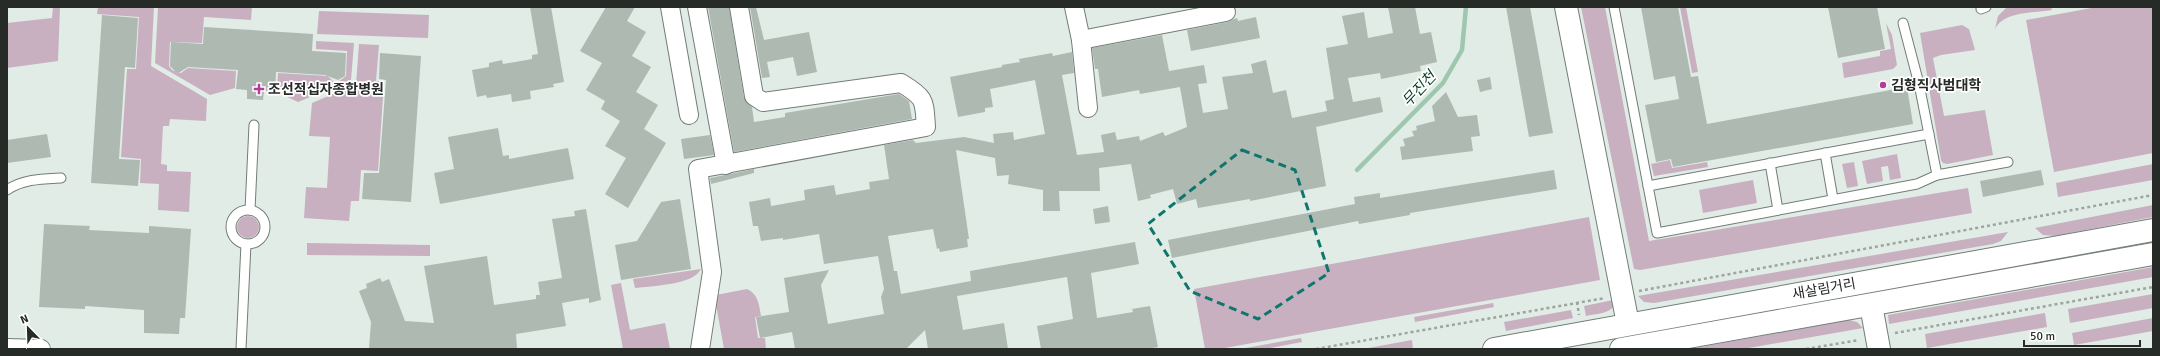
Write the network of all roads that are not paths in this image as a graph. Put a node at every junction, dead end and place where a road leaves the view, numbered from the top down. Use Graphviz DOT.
graph roads {
  1 [pos="670,7"];
  2 [pos="698,7"];
  3 [pos="739,7"];
  4 [pos="1074,7"];
  5 [pos="1566,7"];
  6 [pos="1614,7"];
  7 [pos="1226,12"];
  8 [pos="1172,15"];
  9 [pos="1903,23"];
  10 [pos="1081,40"];
  11 [pos="1088,108"];
  12 [pos="689,115"];
  13 [pos="254,125"];
  14 [pos="1929,134"];
  15 [pos="1825,153"];
  16 [pos="2008,162"];
  17 [pos="1770,163"];
  18 [pos="726,164"];
  19 [pos="1937,175"];
  20 [pos="61,178"];
  21 [pos="1648,186"];
  22 [pos="7,190"];
  23 [pos="1833,199"];
  24 [pos="250,210"];
  25 [pos="1778,210"];
  26 [pos="2153,230"];
  27 [pos="246,244"];
  28 [pos="2153,254"];
  29 [pos="1871,305"];
  30 [pos="1628,324"];
  31 [pos="1878,343"];
  32 [pos="7,348"];
  33 [pos="42,349"];
  34 [pos="241,349"];
  35 [pos="700,349"];
  36 [pos="1494,349"];
  37 [pos="1620,349"];
  1 -- 12 [label="street"];
  2 -- 18 [label="street"];
  3 -- 18 [label="street"];
  4 -- 10 [label="street"];
  5 -- 30 [label="main road"];
  6 -- 21 [label="lane"];
  7 -- 8 [label="street"];
  8 -- 10 [label="street"];
  9 -- 14 [label="lane"];
  10 -- 11 [label="street"];
  13 -- 24 [label="lane"];
  14 -- 15 [label="lane"];
  14 -- 19 [label="lane"];
  15 -- 17 [label="lane"];
  15 -- 23 [label="lane"];
  16 -- 19 [label="lane"];
  17 -- 21 [label="lane"];
  17 -- 25 [label="lane"];
  18 -- 35 [label="street"];
  19 -- 23 [label="lane"];
  20 -- 22 [label="lane"];
  21 -- 25 [label="lane"];
  23 -- 25 [label="lane"];
  24 -- 27 [label="lane"];
  24 -- 27 [label="lane"];
  26 -- 30 [label="main road, 새살림거리"];
  27 -- 34 [label="lane"];
  28 -- 29 [label="main road, 새살림거리"];
  29 -- 31 [label="main road"];
  29 -- 37 [label="main road, 새살림거리"];
  30 -- 36 [label="main road, 새살림거리"];
  32 -- 33 [label="street"];
}
